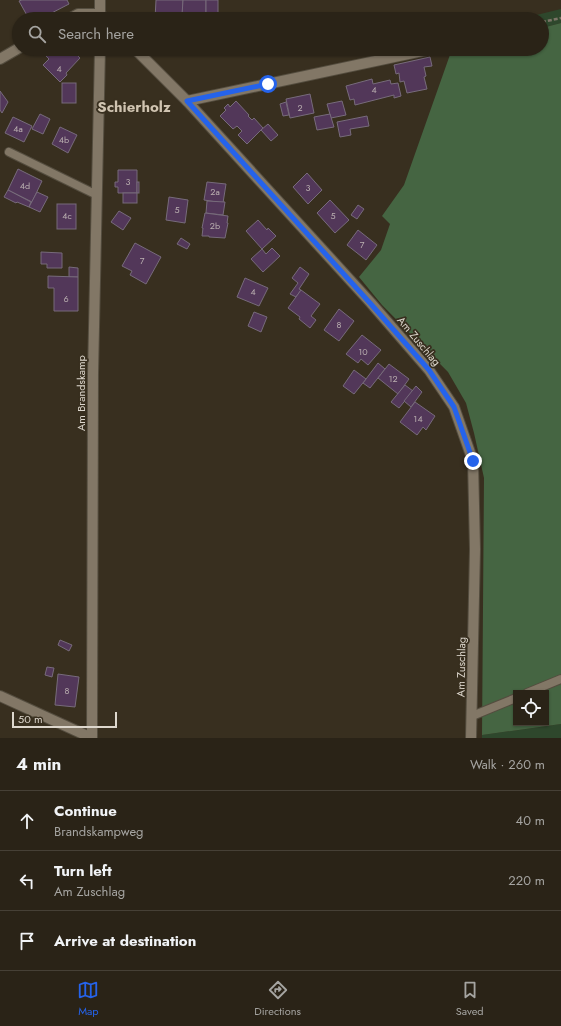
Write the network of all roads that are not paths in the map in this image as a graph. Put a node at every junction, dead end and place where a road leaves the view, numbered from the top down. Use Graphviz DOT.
graph roads {
  1 [pos="100,0"];
  2 [pos="101,12"];
  3 [pos="12,52"];
  4 [pos="100,56"];
  5 [pos="142,56"];
  6 [pos="399,56"];
  7 [pos="0,59"];
  8 [pos="187,101"];
  9 [pos="9,152"];
  10 [pos="97,195"];
  11 [pos="561,679"];
  12 [pos="534,690"];
  13 [pos="0,696"];
  14 [pos="513,699"];
  15 [pos="472,716"];
  16 [pos="92,738"];
  17 [pos="472,738"];
  1 -- 2 [label="street"];
  3 -- 7 [label="street"];
  4 -- 10 [label="street, Am Brandskamp"];
  5 -- 8 [label="street, Am Zuschlag"];
  6 -- 8 [label="street"];
  8 -- 15 [label="street, Am Zuschlag"];
  9 -- 10 [label="lane"];
  10 -- 16 [label="street, Am Brandskamp"];
  11 -- 12 [label="lane"];
  13 -- 16 [label="street"];
  14 -- 15 [label="lane"];
  15 -- 17 [label="street, Am Zuschlag"];
}
